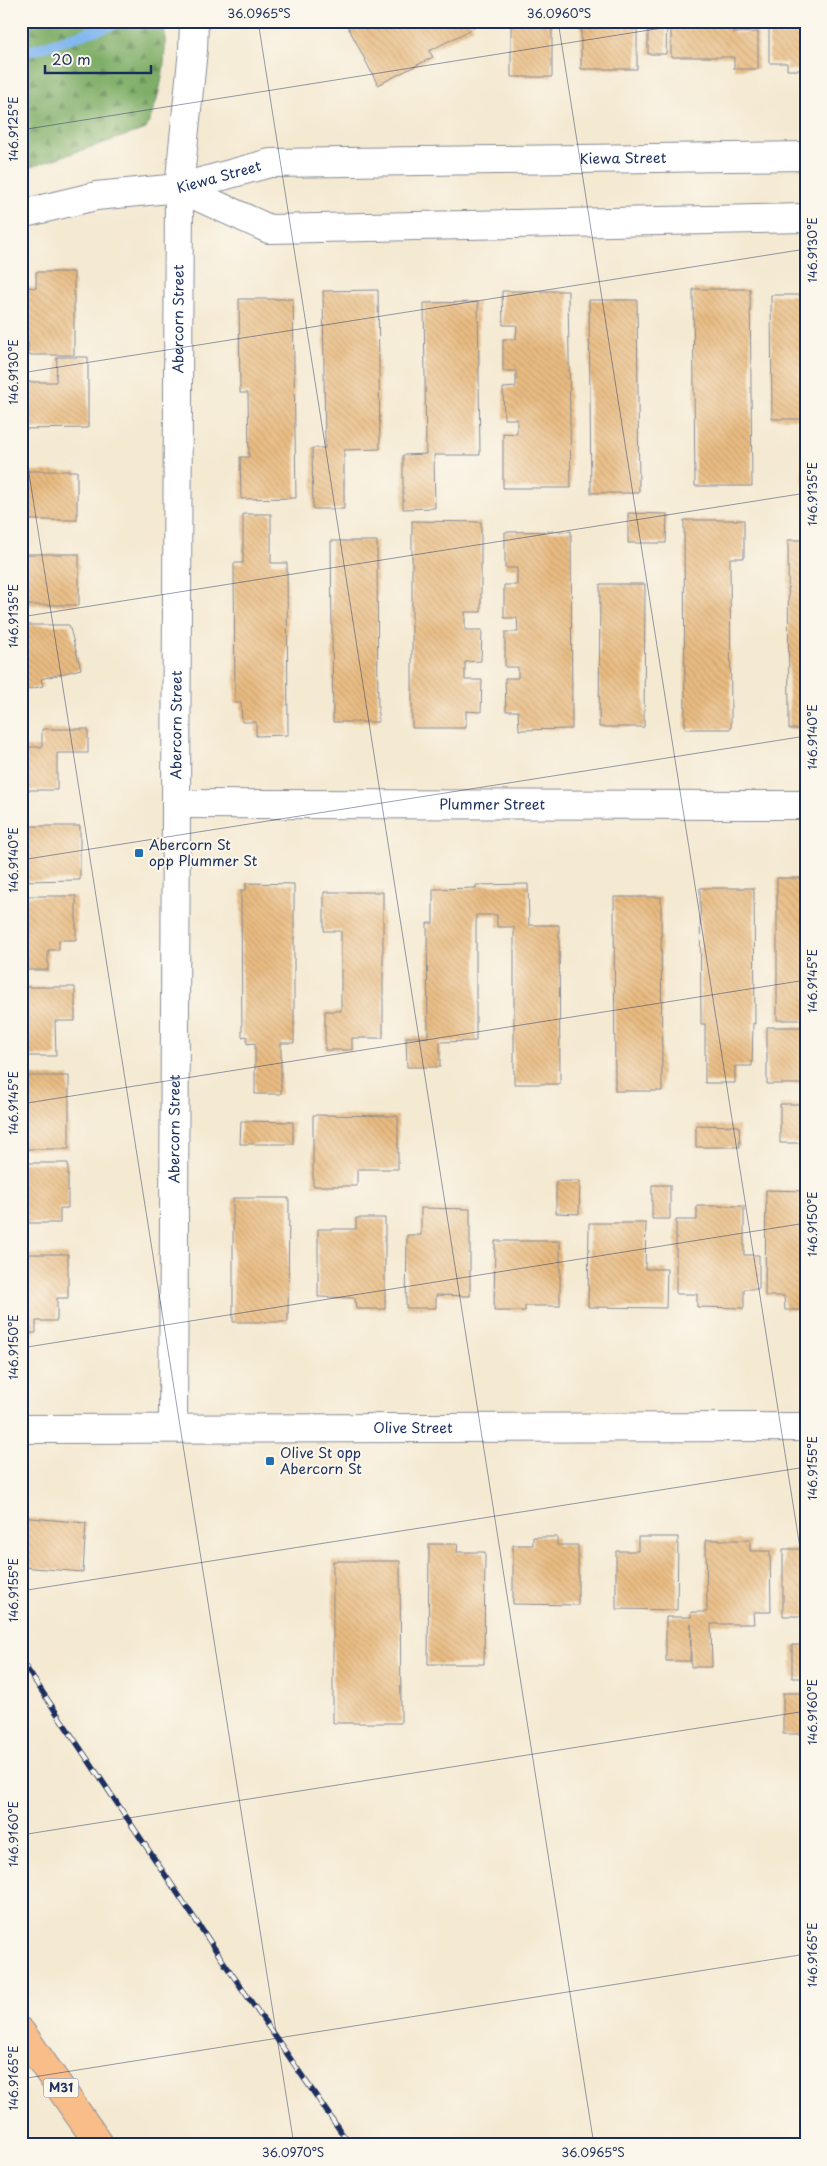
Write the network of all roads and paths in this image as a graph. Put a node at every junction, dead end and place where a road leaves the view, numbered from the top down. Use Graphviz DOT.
graph roads {
  1 [pos="194,21"];
  2 [pos="806,156"];
  3 [pos="179,188"];
  4 [pos="21,214"];
  5 [pos="806,218"];
  6 [pos="178,804"];
  7 [pos="806,805"];
  8 [pos="173,1427"];
  9 [pos="806,1427"];
  10 [pos="21,1429"];
  11 [pos="21,2032"];
  12 [pos="100,2145"];
  1 -- 3 [label="street, Abercorn Street"];
  2 -- 3 [label="street, Kiewa Street"];
  3 -- 4 [label="street"];
  3 -- 5 [label="street, Kiewa Street"];
  3 -- 6 [label="street, Abercorn Street"];
  6 -- 7 [label="street, Plummer Street"];
  6 -- 8 [label="street, Abercorn Street"];
  8 -- 9 [label="street, Olive Street"];
  8 -- 10 [label="street, Olive Street"];
  11 -- 12 [label="highway, M31"];
}
